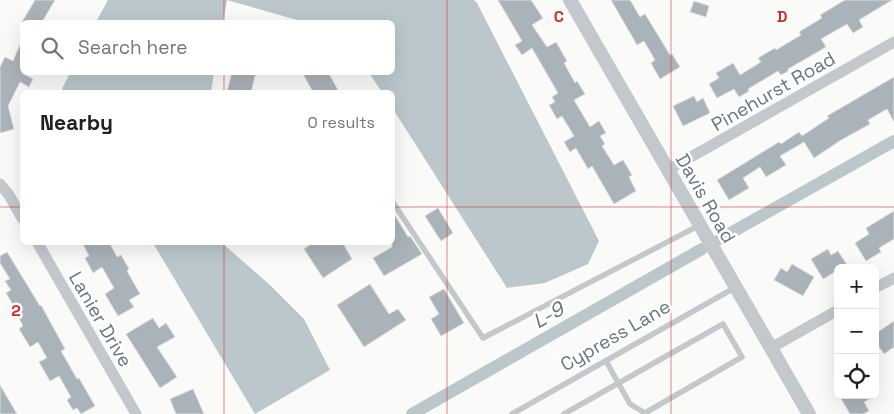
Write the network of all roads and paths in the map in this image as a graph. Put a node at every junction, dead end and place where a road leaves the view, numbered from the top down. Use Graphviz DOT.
graph roads {
  1 [pos="570,0"];
  2 [pos="894,42"];
  3 [pos="668,170"];
  4 [pos="0,184"];
  5 [pos="395,206"];
  6 [pos="20,214"];
  7 [pos="700,224"];
  8 [pos="39,245"];
  9 [pos="894,278"];
  10 [pos="879,286"];
  11 [pos="736,288"];
  12 [pos="834,312"];
  13 [pos="771,348"];
  14 [pos="606,361"];
  15 [pos="618,383"];
  16 [pos="136,414"];
  17 [pos="512,414"];
  18 [pos="564,414"];
  19 [pos="809,414"];
  1 -- 3 [label="street, Davis Road"];
  2 -- 3 [label="street, Pinehurst Road"];
  3 -- 7 [label="street, Davis Road"];
  4 -- 6 [label="street"];
  5 -- 7 [label="lane"];
  7 -- 11 [label="street, Davis Road"];
  8 -- 16 [label="street, Lanier Drive"];
  9 -- 10 [label="street"];
  11 -- 13 [label="street, Davis Road"];
  11 -- 14 [label="lane, Cypress Lane"];
  12 -- 13 [label="street"];
  13 -- 19 [label="street, Davis Road"];
  14 -- 15 [label="lane"];
  14 -- 17 [label="lane, Cypress Lane"];
  15 -- 15 [label="lane"];
  15 -- 18 [label="lane"];
}
